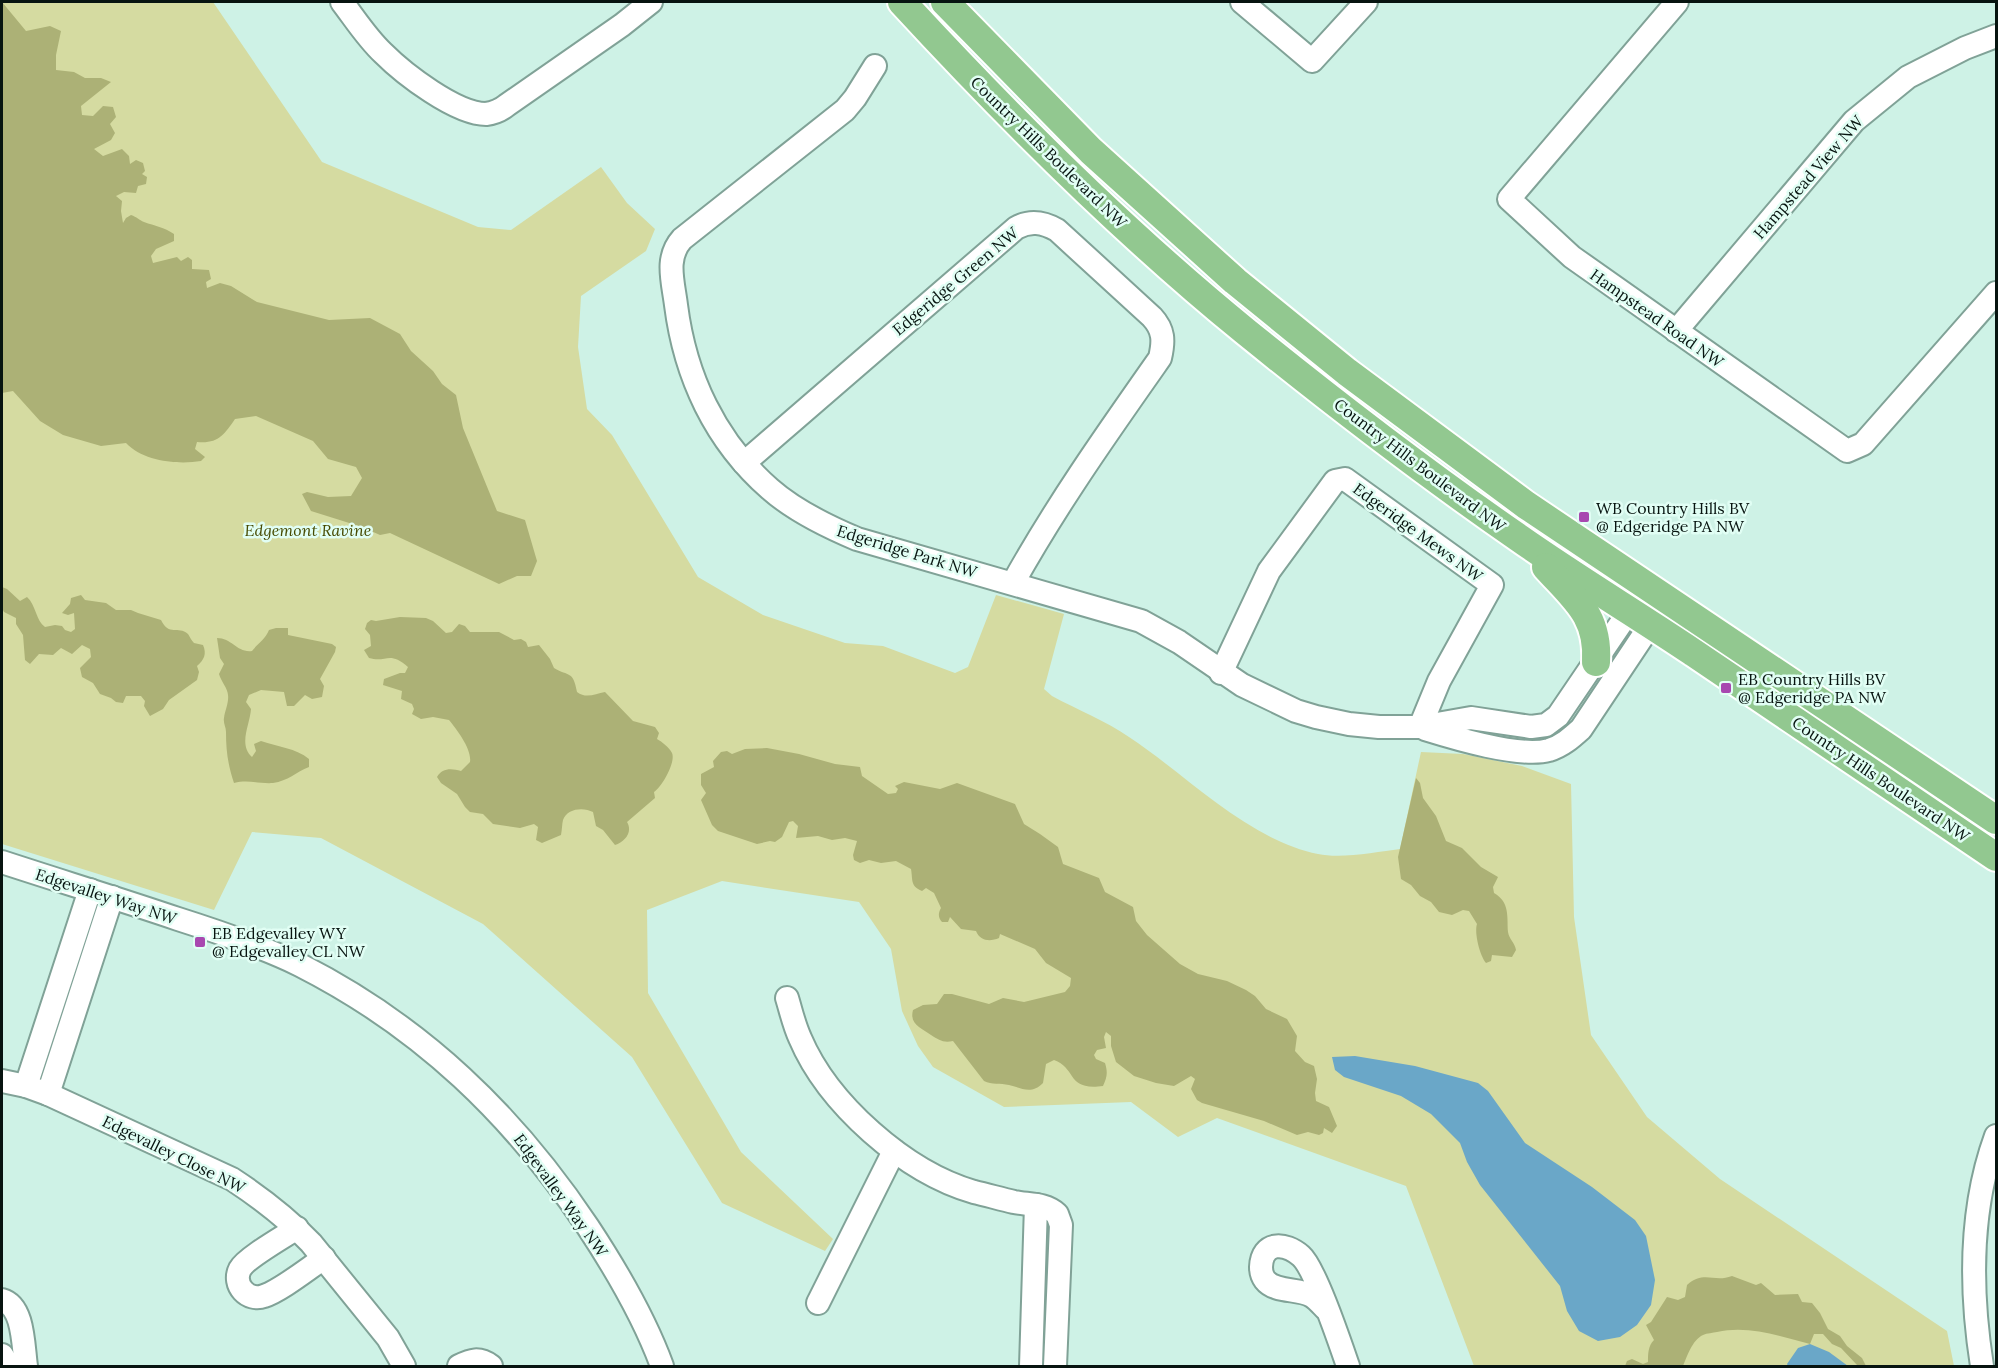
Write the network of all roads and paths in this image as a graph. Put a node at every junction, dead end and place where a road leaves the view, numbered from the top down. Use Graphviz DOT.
graph roads {
  1 [pos="342,2"];
  2 [pos="651,2"];
  3 [pos="902,2"];
  4 [pos="945,2"];
  5 [pos="1242,2"];
  6 [pos="1366,2"];
  7 [pos="1677,2"];
  8 [pos="1996,36"];
  9 [pos="875,66"];
  10 [pos="1996,293"];
  11 [pos="1676,331"];
  12 [pos="744,463"];
  13 [pos="1520,539"];
  14 [pos="1013,583"];
  15 [pos="1658,594"];
  16 [pos="1640,617"];
  17 [pos="1596,662"];
  18 [pos="1221,673"];
  19 [pos="1420,727"];
  20 [pos="1996,820"];
  21 [pos="1996,856"];
  22 [pos="2,862"];
  23 [pos="90,890"];
  24 [pos="112,897"];
  25 [pos="787,999"];
  26 [pos="2,1081"];
  27 [pos="26,1086"];
  28 [pos="48,1094"];
  29 [pos="1996,1136"];
  30 [pos="894,1151"];
  31 [pos="1036,1205"];
  32 [pos="297,1228"];
  33 [pos="324,1258"];
  34 [pos="2,1300"];
  35 [pos="818,1303"];
  36 [pos="1326,1309"];
  37 [pos="1032,1334"];
  38 [pos="1056,1335"];
  39 [pos="2,1355"];
  40 [pos="9,1366"];
  41 [pos="26,1366"];
  42 [pos="404,1366"];
  43 [pos="459,1366"];
  44 [pos="490,1366"];
  45 [pos="662,1366"];
  46 [pos="1031,1366"];
  47 [pos="1055,1366"];
  48 [pos="1348,1366"];
  49 [pos="1982,1366"];
  1 -- 2 [label="street"];
  3 -- 13 [label="main road, Country Hills Boulevard NW"];
  4 -- 15 [label="main road, Country Hills Boulevard NW"];
  5 -- 6 [label="street"];
  7 -- 11 [label="street, Hampstead Road NW"];
  8 -- 11 [label="street, Hampstead View NW"];
  9 -- 12 [label="street, Edgeridge Park NW"];
  10 -- 11 [label="street, Hampstead Road NW"];
  12 -- 14 [label="street, Edgeridge Park NW"];
  12 -- 14 [label="street, Edgeridge Green NW"];
  13 -- 16 [label="main road, Country Hills Boulevard NW"];
  13 -- 17 [label="main road"];
  14 -- 18 [label="street, Edgeridge Park NW"];
  15 -- 16 [label="street, Edgeridge Park NW"];
  15 -- 20 [label="main road, Country Hills Boulevard NW"];
  16 -- 17 [label="street, Edgeridge Park NW"];
  16 -- 19 [label="street, Edgeridge Park NW"];
  16 -- 21 [label="main road, Country Hills Boulevard NW"];
  17 -- 19 [label="street, Edgeridge Park NW"];
  18 -- 19 [label="street, Edgeridge Park NW"];
  18 -- 19 [label="street, Edgeridge Mews NW"];
  22 -- 23 [label="street, Edgevalley Way NW"];
  23 -- 24 [label="street, Edgevalley Way NW"];
  23 -- 27 [label="street"];
  24 -- 28 [label="street"];
  24 -- 45 [label="street, Edgevalley Way NW"];
  25 -- 30 [label="street"];
  26 -- 27 [label="street, Edgevalley Close NW"];
  27 -- 28 [label="street, Edgevalley Close NW"];
  28 -- 32 [label="street, Edgevalley Close NW"];
  29 -- 49 [label="street"];
  30 -- 31 [label="street"];
  30 -- 35 [label="street"];
  31 -- 37 [label="street"];
  31 -- 38 [label="street"];
  32 -- 33 [label="street, Edgevalley Close NW"];
  32 -- 33 [label="street"];
  33 -- 42 [label="street, Edgevalley Close NW"];
  34 -- 41 [label="street"];
  36 -- 48 [label="street"];
  37 -- 38 [label="street"];
  37 -- 46 [label="street"];
  38 -- 47 [label="street"];
  39 -- 40 [label="street"];
  43 -- 44 [label="street"];
}
